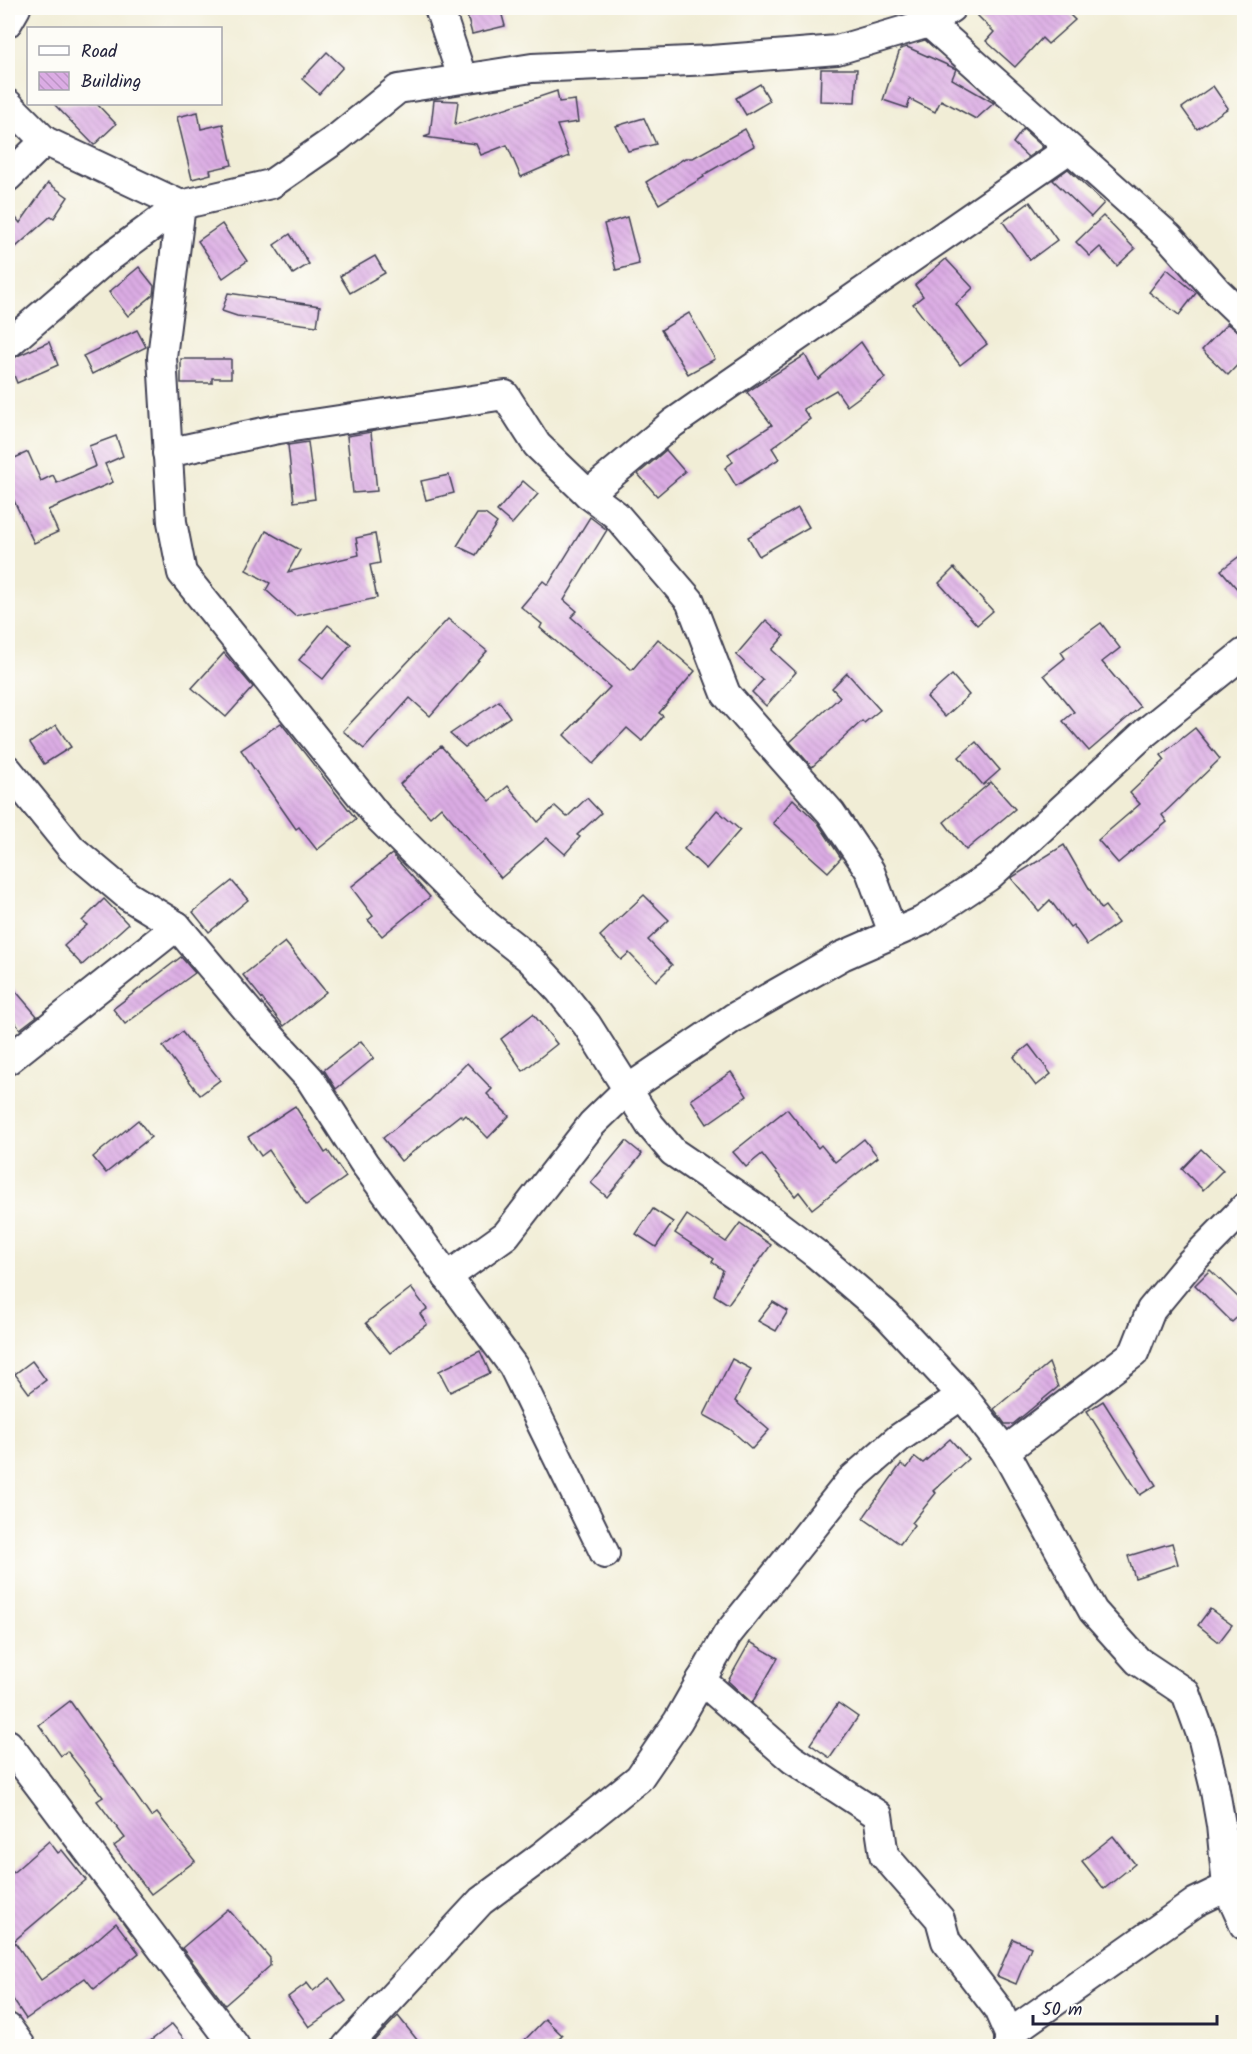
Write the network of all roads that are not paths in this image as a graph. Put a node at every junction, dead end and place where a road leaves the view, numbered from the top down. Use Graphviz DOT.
graph roads {
  1 [pos="16,8"];
  2 [pos="439,8"];
  3 [pos="940,15"];
  4 [pos="8,22"];
  5 [pos="462,77"];
  6 [pos="8,104"];
  7 [pos="45,141"];
  8 [pos="1069,149"];
  9 [pos="8,177"];
  10 [pos="181,205"];
  11 [pos="1245,318"];
  12 [pos="8,344"];
  13 [pos="167,453"];
  14 [pos="588,494"];
  15 [pos="1245,653"];
  16 [pos="8,770"];
  17 [pos="177,926"];
  18 [pos="893,933"];
  19 [pos="8,1060"];
  20 [pos="627,1089"];
  21 [pos="1245,1208"];
  22 [pos="447,1277"];
  23 [pos="962,1395"];
  24 [pos="1005,1451"];
  25 [pos="605,1554"];
  26 [pos="701,1680"];
  27 [pos="8,1744"];
  28 [pos="1227,1887"];
  29 [pos="1245,1925"];
  30 [pos="8,2028"];
  31 [pos="1009,2040"];
  32 [pos="21,2046"];
  33 [pos="235,2046"];
  34 [pos="347,2046"];
  1 -- 4 [label="street"];
  2 -- 5 [label="street"];
  3 -- 5 [label="street"];
  3 -- 8 [label="street"];
  5 -- 10 [label="street"];
  6 -- 7 [label="street"];
  7 -- 9 [label="street"];
  7 -- 10 [label="street"];
  8 -- 11 [label="street"];
  8 -- 14 [label="street"];
  10 -- 12 [label="street"];
  10 -- 13 [label="street"];
  13 -- 14 [label="street"];
  13 -- 20 [label="street"];
  14 -- 18 [label="street"];
  15 -- 18 [label="street"];
  16 -- 17 [label="street"];
  17 -- 19 [label="street"];
  17 -- 22 [label="street"];
  18 -- 20 [label="street"];
  20 -- 22 [label="street"];
  20 -- 23 [label="street"];
  21 -- 24 [label="street"];
  22 -- 25 [label="street"];
  23 -- 24 [label="street"];
  23 -- 26 [label="street"];
  24 -- 28 [label="street"];
  26 -- 31 [label="street"];
  26 -- 34 [label="street"];
  27 -- 33 [label="street"];
  28 -- 29 [label="street"];
  28 -- 31 [label="street"];
  30 -- 32 [label="street"];
}
